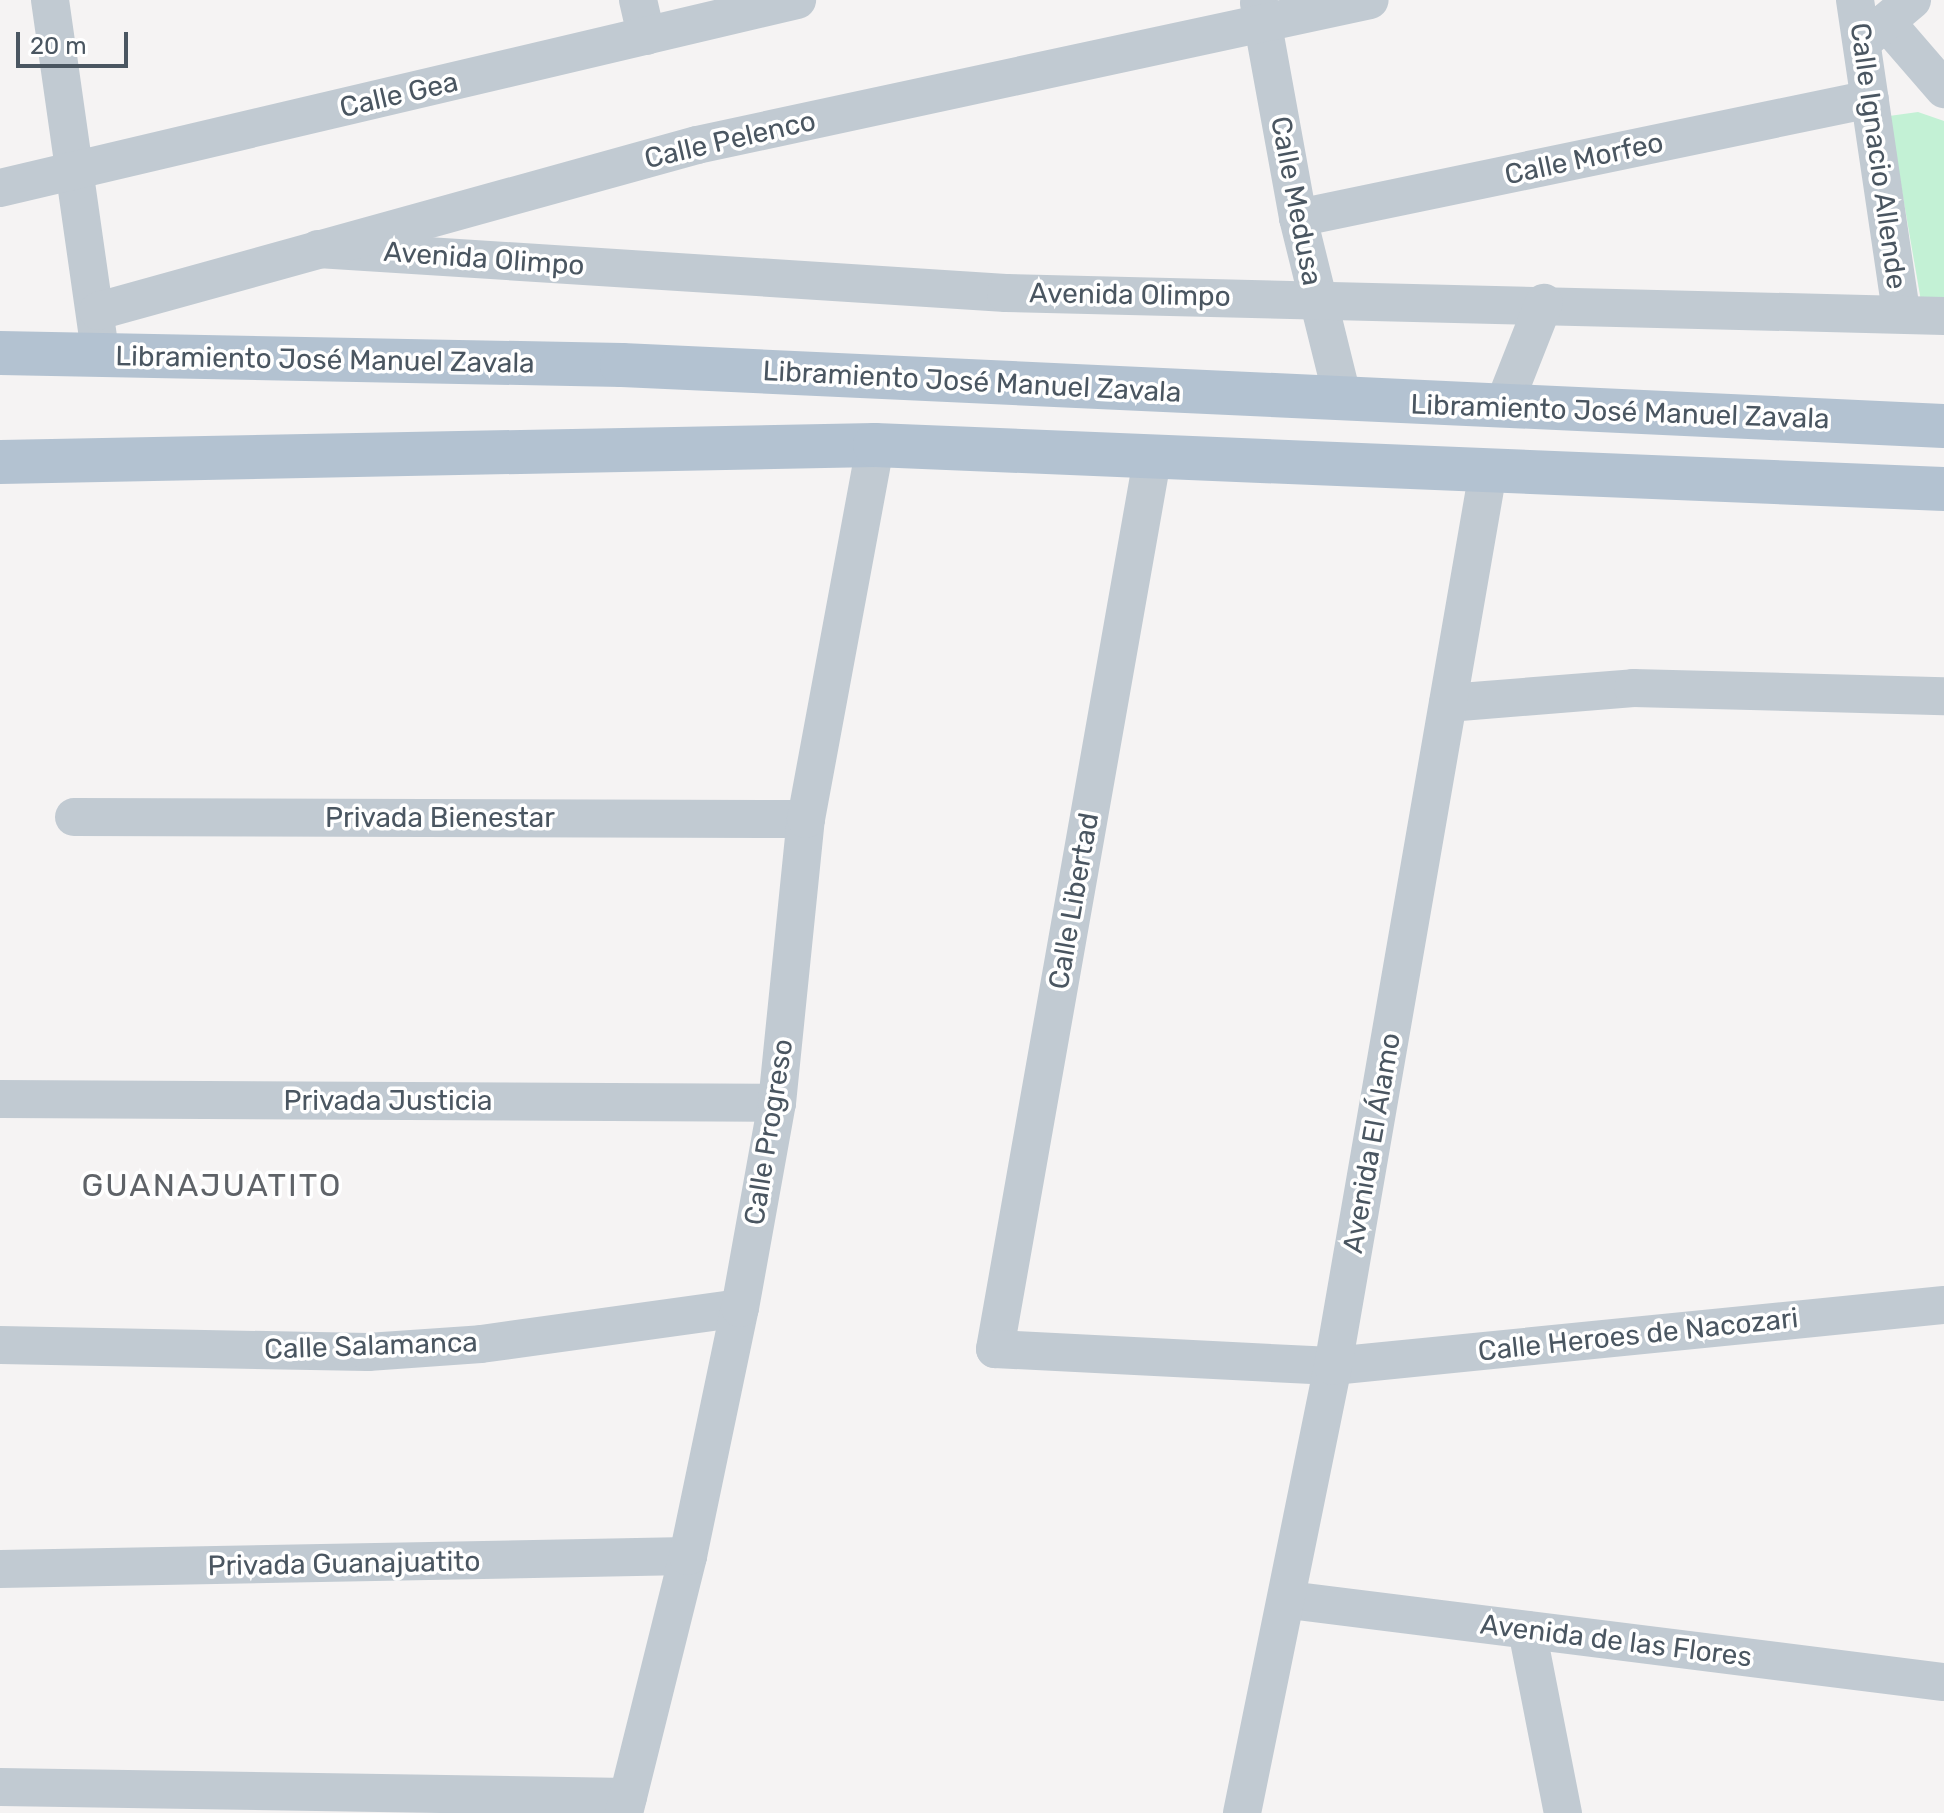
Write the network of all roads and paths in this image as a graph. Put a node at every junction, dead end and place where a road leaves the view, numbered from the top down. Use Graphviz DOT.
graph roads {
  1 [pos="50,0"];
  2 [pos="797,0"];
  3 [pos="1370,0"];
  4 [pos="1855,0"];
  5 [pos="1261,13"];
  6 [pos="642,18"];
  7 [pos="1886,22"];
  8 [pos="1944,89"];
  9 [pos="1870,99"];
  10 [pos="75,172"];
  11 [pos="0,188"];
  12 [pos="1298,218"];
  13 [pos="318,249"];
  14 [pos="1315,297"];
  15 [pos="1544,303"];
  16 [pos="98,311"];
  17 [pos="1901,313"];
  18 [pos="1944,316"];
  19 [pos="0,353"];
  20 [pos="98,356"];
  21 [pos="1343,400"];
  22 [pos="1503,407"];
  23 [pos="1944,426"];
  24 [pos="875,445"];
  25 [pos="1153,454"];
  26 [pos="0,462"];
  27 [pos="1488,471"];
  28 [pos="1944,489"];
  29 [pos="1944,696"];
  30 [pos="1448,703"];
  31 [pos="74,817"];
  32 [pos="806,819"];
  33 [pos="0,1099"];
  34 [pos="777,1103"];
  35 [pos="1944,1305"];
  36 [pos="740,1308"];
  37 [pos="0,1345"];
  38 [pos="995,1349"];
  39 [pos="1333,1366"];
  40 [pos="688,1556"];
  41 [pos="0,1569"];
  42 [pos="1289,1600"];
  43 [pos="1527,1630"];
  44 [pos="1944,1682"];
  45 [pos="0,1787"];
  46 [pos="626,1805"];
  47 [pos="1242,1813"];
  48 [pos="1563,1813"];
  1 -- 10 [label="street"];
  2 -- 6 [label="street, Calle Gea"];
  3 -- 5 [label="street, Calle Pelenco"];
  4 -- 7 [label="street, Calle Ignacio Allende"];
  5 -- 12 [label="street, Calle Medusa"];
  5 -- 13 [label="street, Calle Pelenco"];
  6 -- 10 [label="street, Calle Gea"];
  7 -- 8 [label="street"];
  7 -- 9 [label="street, Calle Ignacio Allende"];
  9 -- 12 [label="street, Calle Morfeo"];
  9 -- 17 [label="street, Calle Ignacio Allende"];
  10 -- 11 [label="street, Calle Gea"];
  10 -- 16 [label="street"];
  12 -- 14 [label="street, Calle Medusa"];
  13 -- 14 [label="street, Avenida Olimpo"];
  13 -- 16 [label="street, Calle Pelenco"];
  14 -- 15 [label="street, Avenida Olimpo"];
  14 -- 21 [label="street, Calle Medusa"];
  15 -- 17 [label="street, Avenida Olimpo"];
  15 -- 22 [label="street"];
  16 -- 20 [label="street"];
  17 -- 18 [label="street, Avenida Olimpo"];
  19 -- 20 [label="main road, Libramiento José Manuel Zavala"];
  20 -- 21 [label="main road, Libramiento José Manuel Zavala"];
  21 -- 22 [label="main road, Libramiento José Manuel Zavala"];
  22 -- 23 [label="main road, Libramiento José Manuel Zavala"];
  24 -- 25 [label="main road"];
  24 -- 26 [label="main road"];
  24 -- 32 [label="street, Calle Progreso"];
  25 -- 27 [label="main road"];
  25 -- 38 [label="street, Calle Libertad"];
  27 -- 28 [label="main road"];
  27 -- 30 [label="street, Avenida El Álamo"];
  29 -- 30 [label="street"];
  30 -- 39 [label="street, Avenida El Álamo"];
  31 -- 32 [label="street, Privada Bienestar"];
  32 -- 34 [label="street, Calle Progreso"];
  33 -- 34 [label="street, Privada Justicia"];
  34 -- 36 [label="street, Calle Progreso"];
  35 -- 39 [label="street, Calle Heroes de Nacozari"];
  36 -- 37 [label="street, Calle Salamanca"];
  36 -- 40 [label="street, Calle Progreso"];
  38 -- 39 [label="street, Calle Heroes de Nacozari"];
  39 -- 42 [label="street, Avenida El Álamo"];
  40 -- 41 [label="street, Privada Guanajuatito"];
  40 -- 46 [label="street, Calle Progreso"];
  42 -- 43 [label="street, Avenida de las Flores"];
  42 -- 47 [label="street, Avenida El Álamo"];
  43 -- 44 [label="street, Avenida de las Flores"];
  43 -- 48 [label="street"];
  45 -- 46 [label="street"];
}
